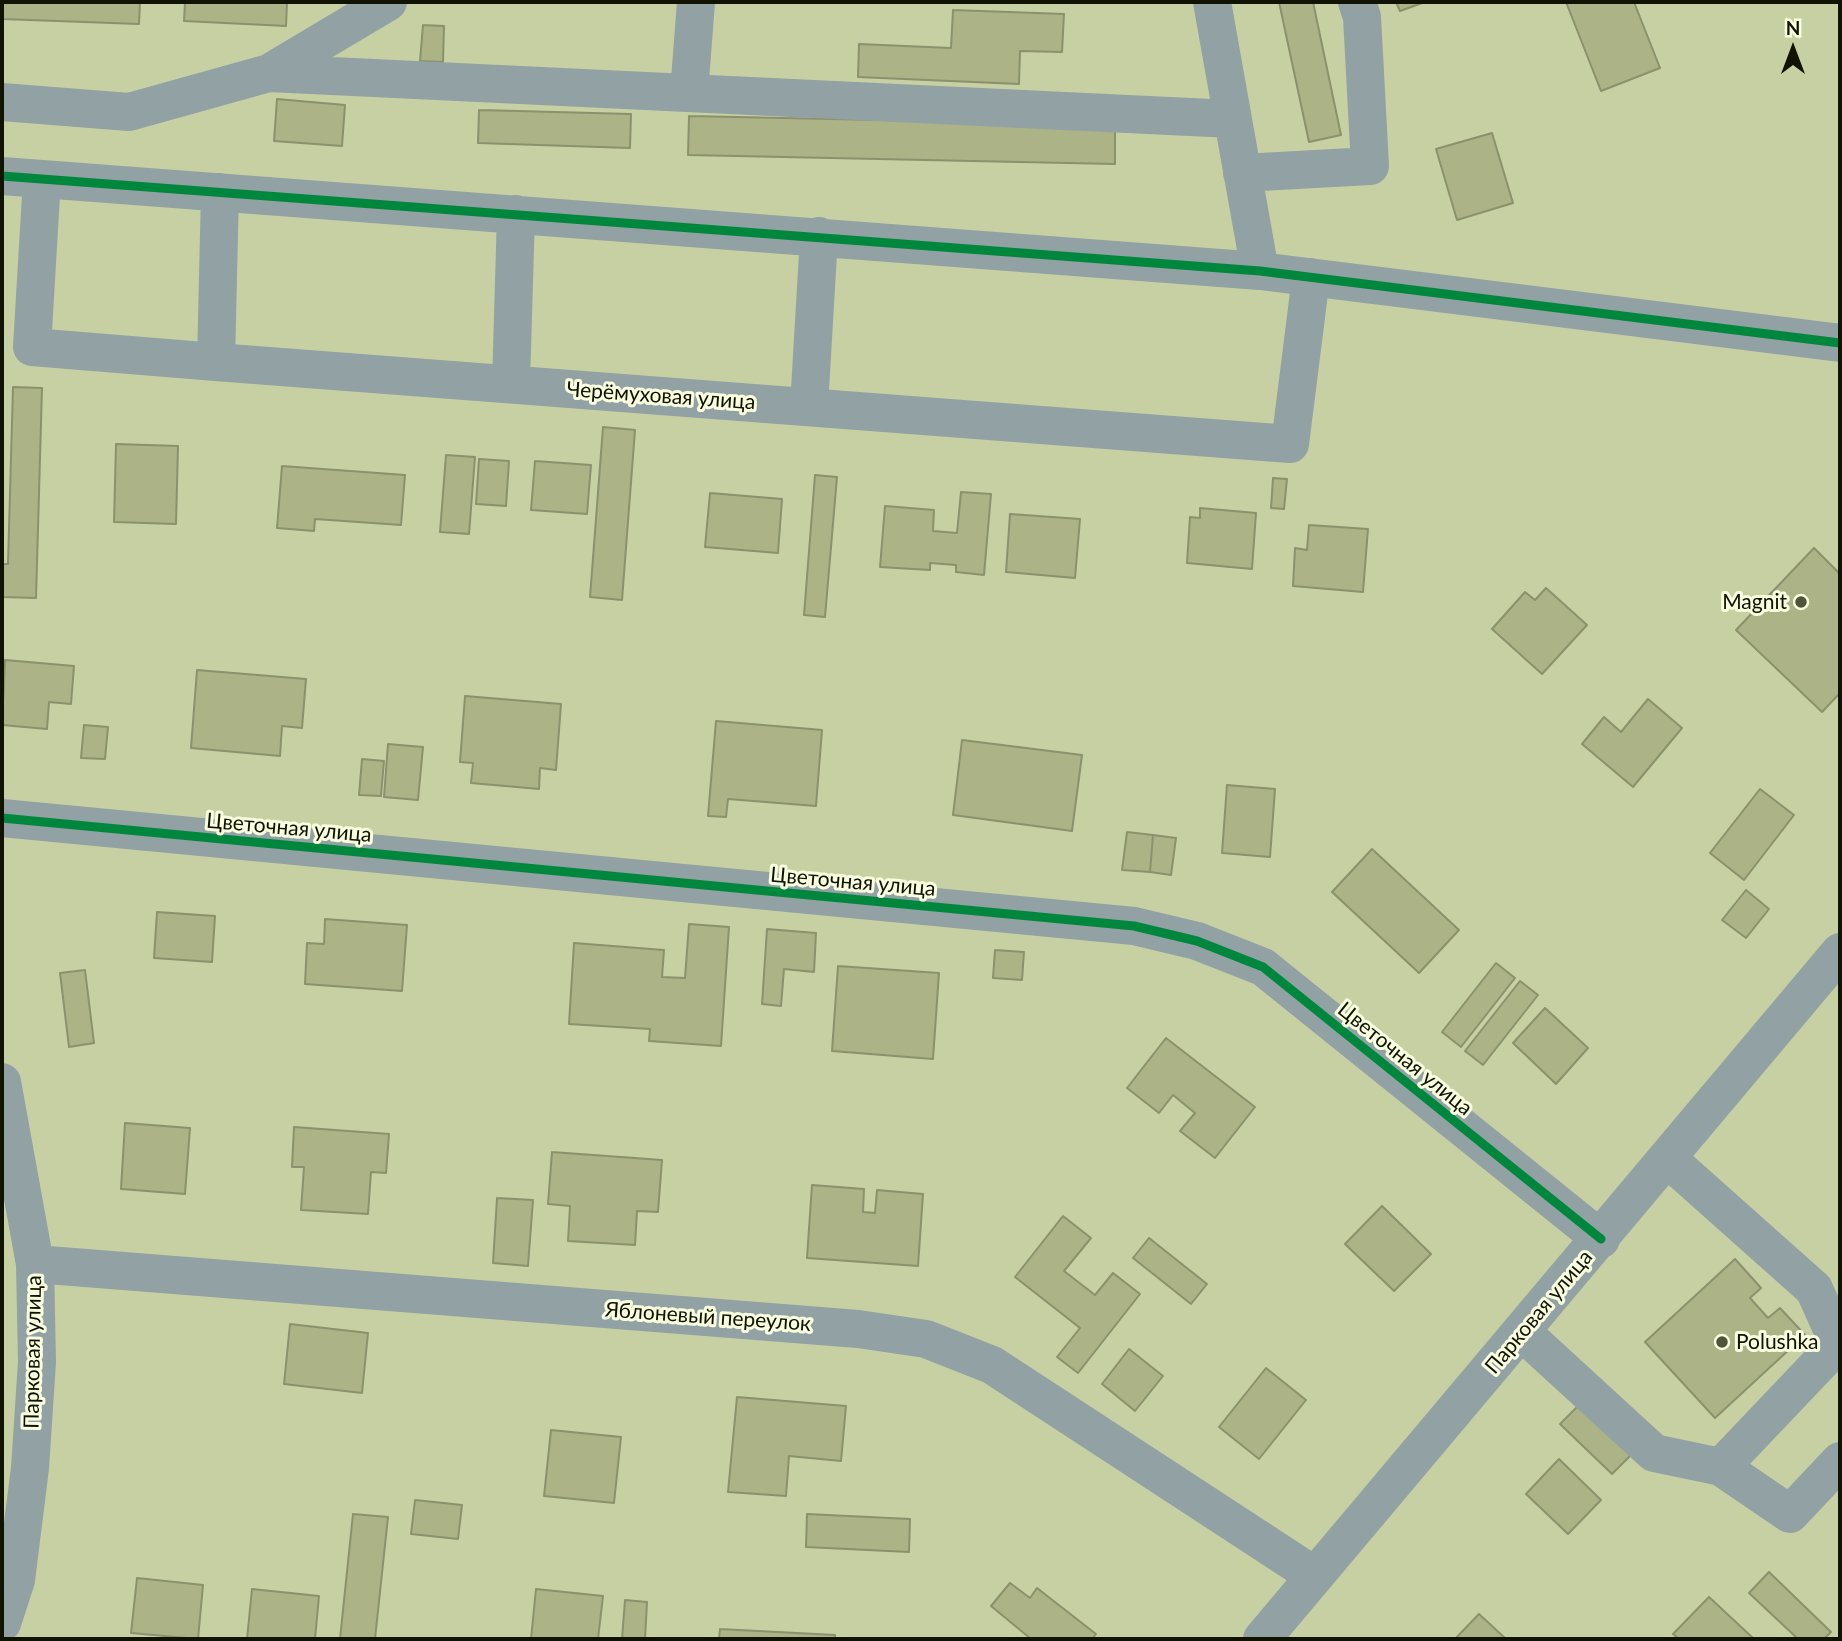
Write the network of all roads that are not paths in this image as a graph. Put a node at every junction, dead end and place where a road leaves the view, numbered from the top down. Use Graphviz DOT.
graph roads {
  1 [pos="388,2"];
  2 [pos="696,2"];
  3 [pos="1212,2"];
  4 [pos="1357,2"];
  5 [pos="270,73"];
  6 [pos="689,93"];
  7 [pos="2,102"];
  8 [pos="1232,119"];
  9 [pos="1242,173"];
  10 [pos="2,176"];
  11 [pos="41,178"];
  12 [pos="220,192"];
  13 [pos="516,214"];
  14 [pos="819,236"];
  15 [pos="1260,271"];
  16 [pos="1311,277"];
  17 [pos="1840,344"];
  18 [pos="216,362"];
  19 [pos="511,384"];
  20 [pos="809,407"];
  21 [pos="2,818"];
  22 [pos="1840,952"];
  23 [pos="2,1082"];
  24 [pos="1668,1159"];
  25 [pos="1601,1239"];
  26 [pos="35,1264"];
  27 [pos="1522,1332"];
  28 [pos="1839,1345"];
  29 [pos="1840,1461"];
  30 [pos="1721,1467"];
  31 [pos="1315,1576"];
  32 [pos="2,1623"];
  33 [pos="1262,1639"];
  1 -- 5 [label="street"];
  2 -- 6 [label="street"];
  3 -- 8 [label="street"];
  4 -- 9 [label="street"];
  5 -- 6 [label="street"];
  5 -- 7 [label="street"];
  6 -- 8 [label="street"];
  8 -- 9 [label="street"];
  9 -- 15 [label="street"];
  10 -- 11 [label="street"];
  11 -- 12 [label="street"];
  11 -- 18 [label="street, Черёмуховая улица"];
  12 -- 13 [label="street"];
  12 -- 18 [label="street"];
  13 -- 14 [label="street"];
  13 -- 19 [label="street"];
  14 -- 15 [label="street"];
  14 -- 20 [label="street"];
  15 -- 16 [label="street"];
  16 -- 17 [label="street"];
  16 -- 20 [label="street, Черёмуховая улица"];
  18 -- 19 [label="street, Черёмуховая улица"];
  19 -- 20 [label="street, Черёмуховая улица"];
  21 -- 25 [label="street, Цветочная улица"];
  22 -- 24 [label="street, Парковая улица"];
  23 -- 26 [label="street, Парковая улица"];
  24 -- 25 [label="street, Парковая улица"];
  24 -- 28 [label="street"];
  25 -- 27 [label="street, Парковая улица"];
  26 -- 31 [label="street, Яблоневый переулок"];
  26 -- 32 [label="street, Парковая улица"];
  27 -- 30 [label="street"];
  27 -- 31 [label="street, Парковая улица"];
  28 -- 30 [label="street"];
  29 -- 30 [label="street"];
  31 -- 33 [label="street, Парковая улица"];
}
